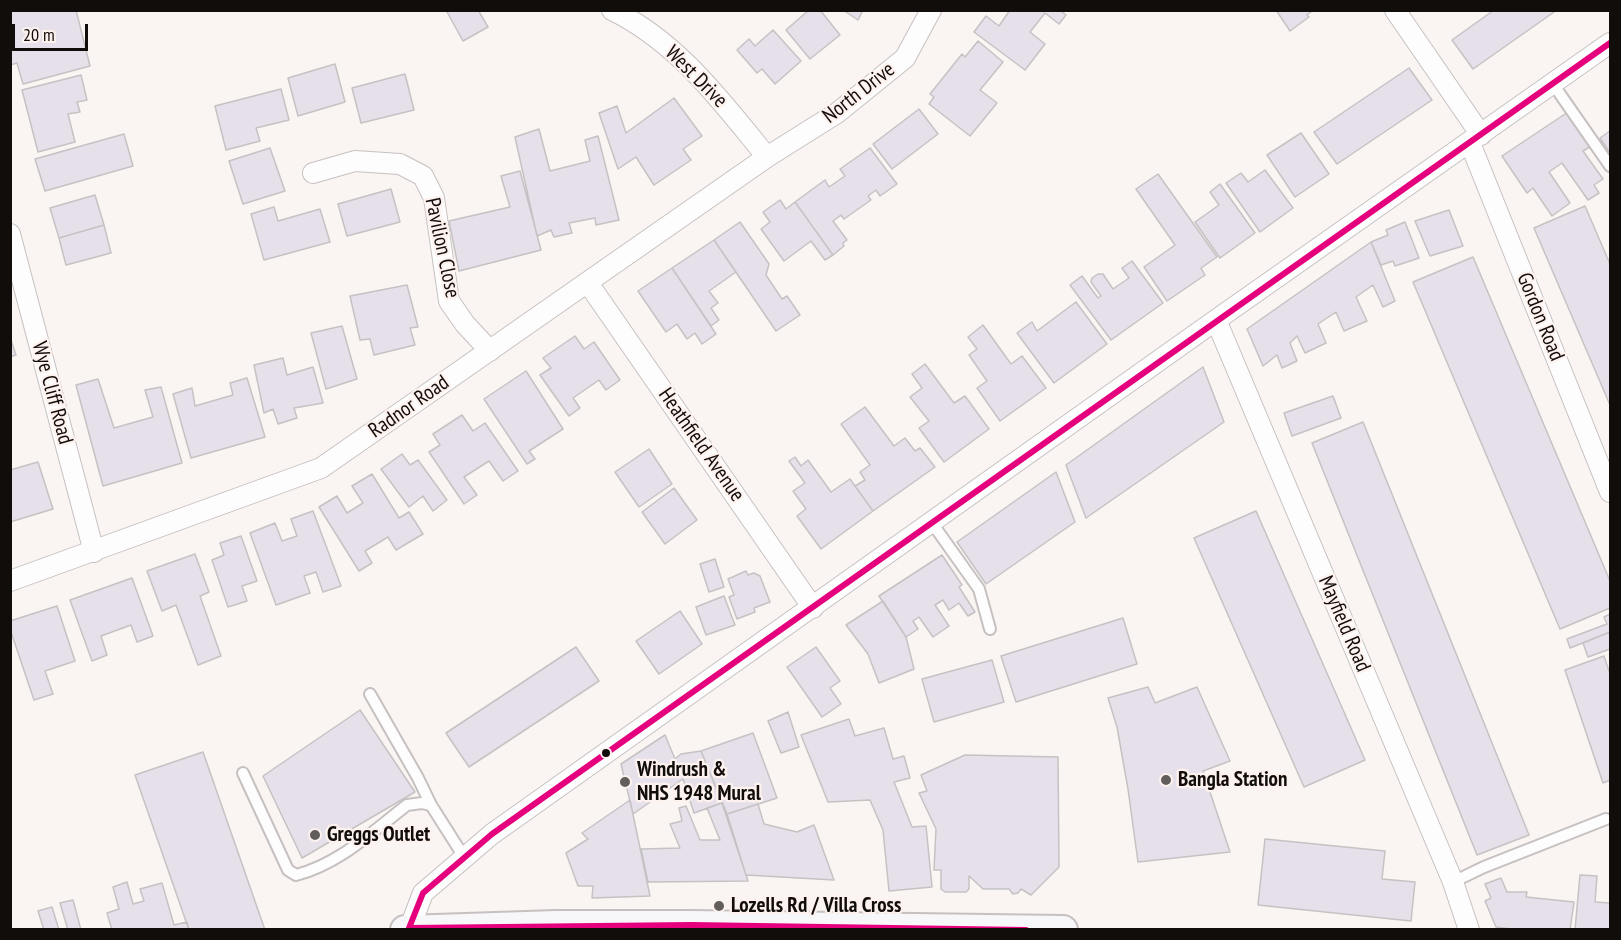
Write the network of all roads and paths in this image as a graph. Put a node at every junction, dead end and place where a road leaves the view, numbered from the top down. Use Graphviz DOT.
graph roads {
  1 [pos="612,10"];
  2 [pos="931,10"];
  3 [pos="1395,10"];
  4 [pos="1611,43"];
  5 [pos="1553,84"];
  6 [pos="1475,139"];
  7 [pos="767,157"];
  8 [pos="1611,166"];
  9 [pos="314,173"];
  10 [pos="10,234"];
  11 [pos="588,283"];
  12 [pos="1216,320"];
  13 [pos="490,351"];
  14 [pos="1611,492"];
  15 [pos="932,523"];
  16 [pos="94,552"];
  17 [pos="10,581"];
  18 [pos="813,608"];
  19 [pos="990,629"];
  20 [pos="370,694"];
  21 [pos="243,773"];
  22 [pos="431,805"];
  23 [pos="1606,819"];
  24 [pos="464,856"];
  25 [pos="1453,882"];
  26 [pos="691,927"];
  27 [pos="408,929"];
  28 [pos="1063,930"];
  29 [pos="1469,930"];
  1 -- 7 [label="street, West Drive"];
  2 -- 7 [label="street, North Drive"];
  3 -- 6 [label="street, Gordon Road"];
  4 -- 5 [label="street"];
  5 -- 6 [label="street"];
  5 -- 8 [label="lane"];
  6 -- 12 [label="street"];
  6 -- 14 [label="street, Gordon Road"];
  7 -- 11 [label="street, Radnor Road"];
  9 -- 13 [label="street, Pavilion Close"];
  10 -- 16 [label="street, Wye Cliff Road"];
  11 -- 13 [label="street, Radnor Road"];
  11 -- 18 [label="street, Heathfield Avenue"];
  12 -- 15 [label="street"];
  12 -- 25 [label="street, Mayfield Road"];
  13 -- 16 [label="street, Radnor Road"];
  15 -- 18 [label="street"];
  15 -- 19 [label="lane"];
  16 -- 17 [label="street, Radnor Road"];
  18 -- 24 [label="street"];
  20 -- 22 [label="lane"];
  21 -- 22 [label="lane"];
  22 -- 24 [label="lane"];
  23 -- 25 [label="lane"];
  24 -- 27 [label="street"];
  25 -- 29 [label="street, Mayfield Road"];
  26 -- 27 [label="main road"];
  26 -- 28 [label="main road"];
}
